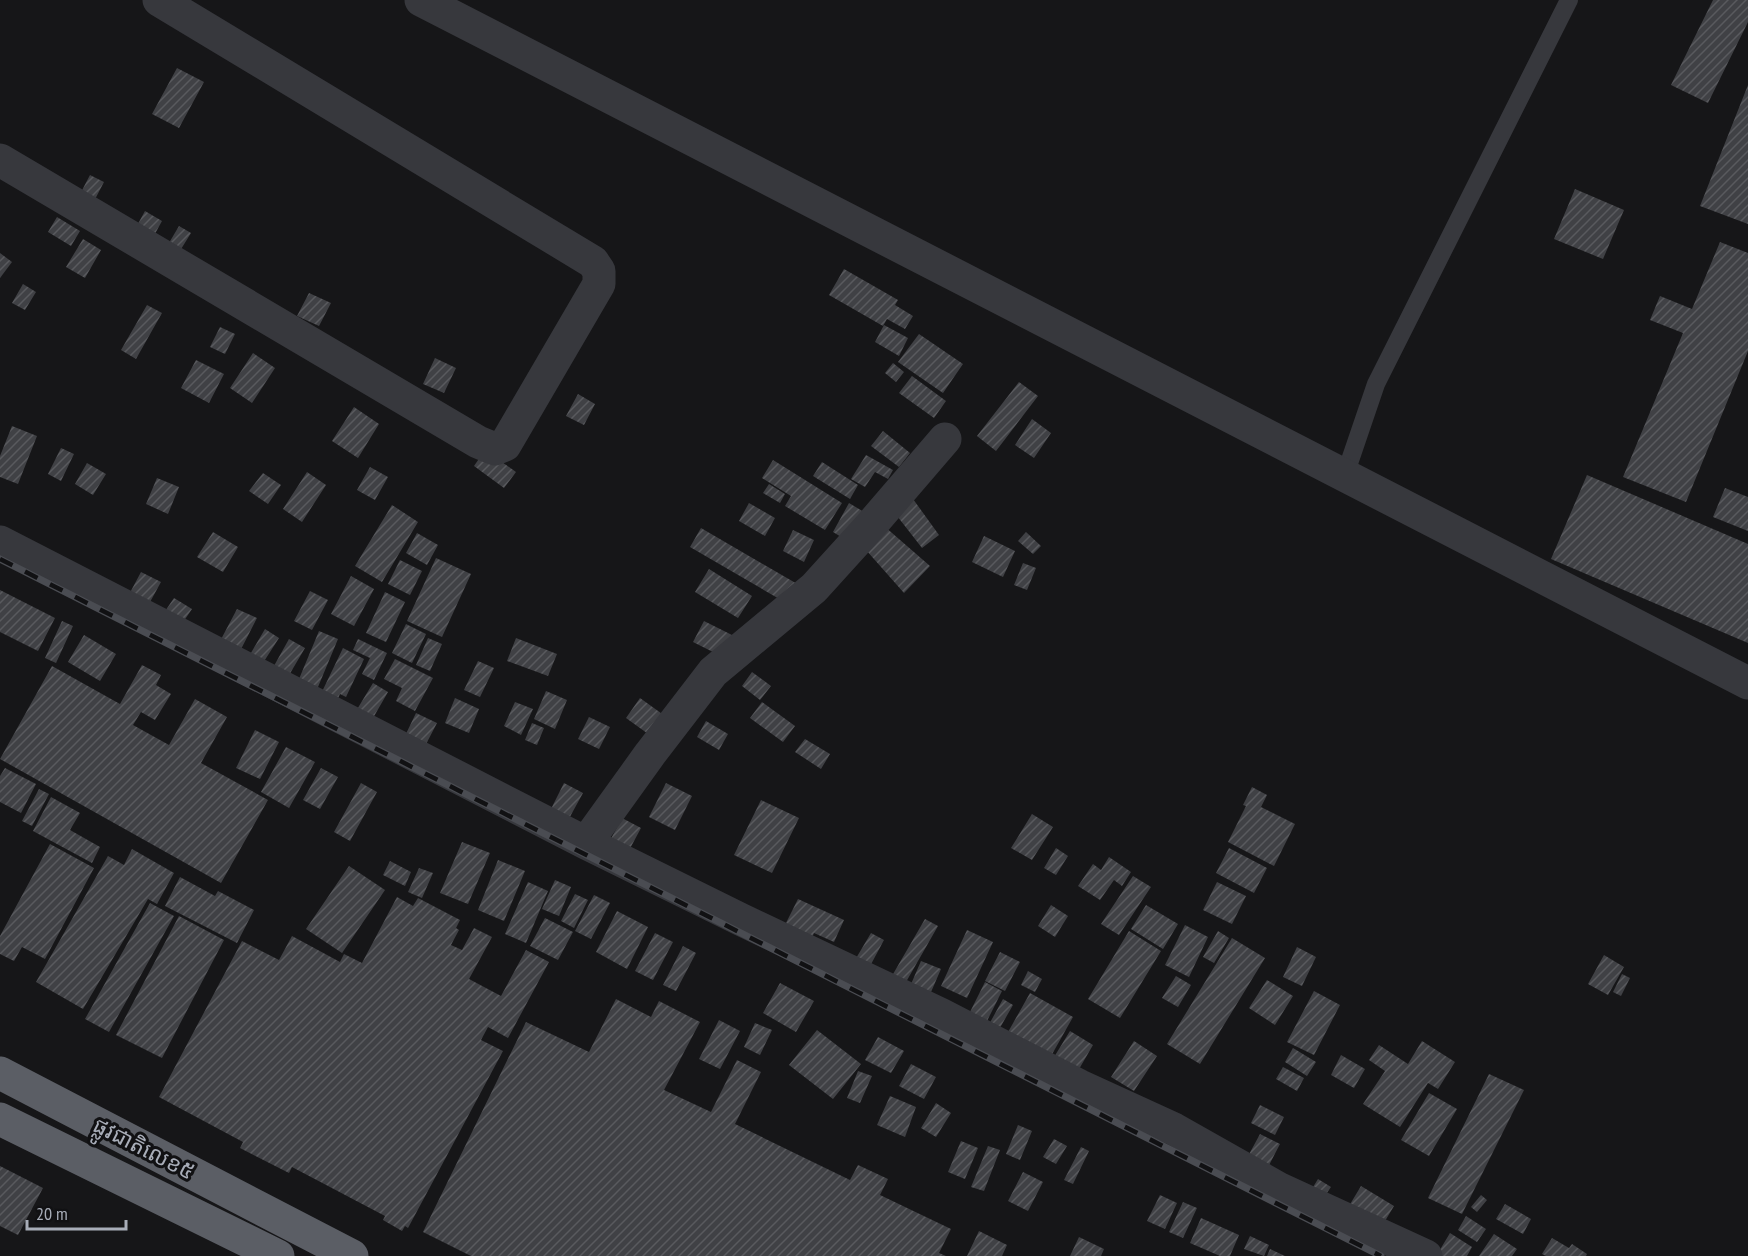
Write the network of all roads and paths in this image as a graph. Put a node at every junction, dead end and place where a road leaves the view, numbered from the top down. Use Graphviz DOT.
graph roads {
  1 [pos="159,0"];
  2 [pos="421,0"];
  3 [pos="1569,0"];
  4 [pos="0,159"];
  5 [pos="945,439"];
  6 [pos="1345,475"];
  7 [pos="0,542"];
  8 [pos="1748,682"];
  9 [pos="586,843"];
  10 [pos="0,1073"];
  11 [pos="0,1119"];
  12 [pos="278,1256"];
  13 [pos="352,1256"];
  14 [pos="1426,1256"];
  1 -- 4 [label="street"];
  2 -- 6 [label="street"];
  3 -- 6 [label="lane"];
  5 -- 9 [label="street"];
  6 -- 8 [label="street"];
  7 -- 9 [label="street"];
  9 -- 14 [label="street"];
  10 -- 13 [label="highway, ផ្លូវជាតិលេខ៥"];
  11 -- 12 [label="highway, ផ្លូវជាតិលេខ៥"];
}
